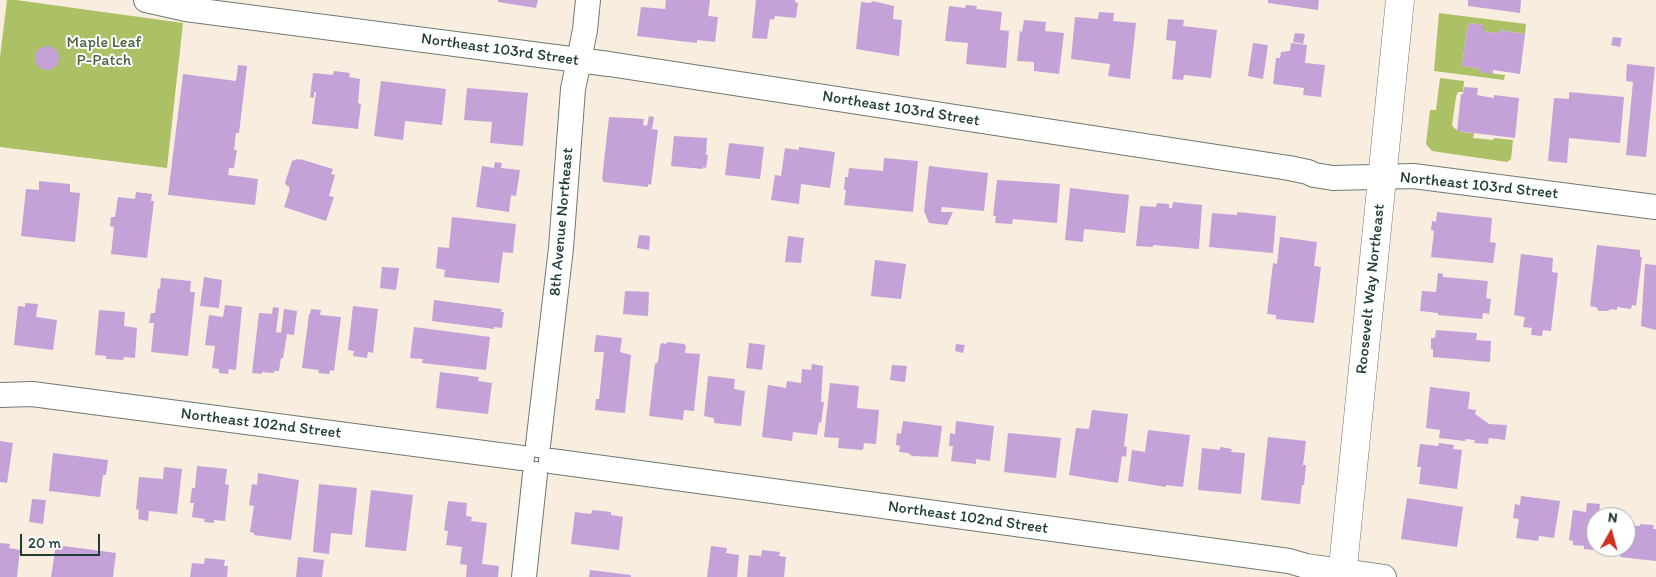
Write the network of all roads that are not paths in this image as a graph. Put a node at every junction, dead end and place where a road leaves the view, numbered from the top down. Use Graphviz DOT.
graph roads {
  1 [pos="146,0"];
  2 [pos="588,0"];
  3 [pos="1400,0"];
  4 [pos="579,60"];
  5 [pos="1382,177"];
  6 [pos="1656,207"];
  7 [pos="0,395"];
  8 [pos="537,459"];
  9 [pos="1342,574"];
  10 [pos="524,577"];
  11 [pos="1384,577"];
  1 -- 4 [label="street, Northeast 103rd Street"];
  2 -- 4 [label="street, 8th Avenue Northeast"];
  3 -- 5 [label="main road, Roosevelt Way Northeast"];
  4 -- 5 [label="street, Northeast 103rd Street"];
  4 -- 8 [label="street, 8th Avenue Northeast"];
  5 -- 6 [label="street, Northeast 103rd Street"];
  5 -- 9 [label="main road, Roosevelt Way Northeast"];
  7 -- 8 [label="street, Northeast 102nd Street"];
  8 -- 9 [label="street, Northeast 102nd Street"];
  8 -- 10 [label="street, 8th Avenue Northeast"];
  9 -- 11 [label="street, Northeast 102nd Street"];
}
